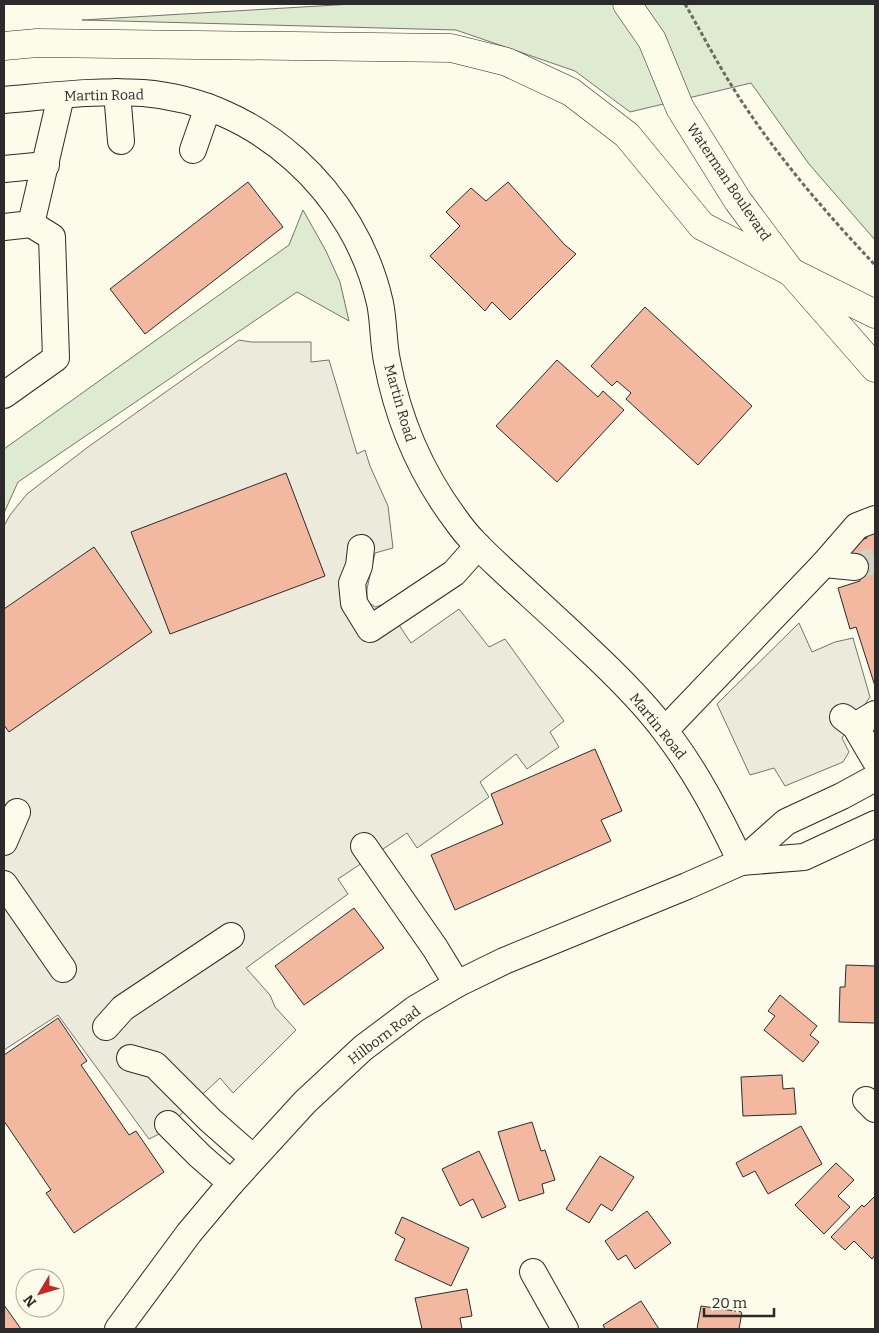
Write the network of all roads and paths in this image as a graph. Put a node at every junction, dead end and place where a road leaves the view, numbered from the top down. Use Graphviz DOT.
graph roads {
  1 [pos="626,4"];
  2 [pos="685,4"];
  3 [pos="4,46"];
  4 [pos="117,92"];
  5 [pos="61,96"];
  6 [pos="4,100"];
  7 [pos="208,107"];
  8 [pos="121,141"];
  9 [pos="193,150"];
  10 [pos="46,165"];
  11 [pos="4,169"];
  12 [pos="31,224"];
  13 [pos="4,227"];
  14 [pos="875,266"];
  15 [pos="791,272"];
  16 [pos="875,314"];
  17 [pos="875,368"];
  18 [pos="4,395"];
  19 [pos="875,519"];
  20 [pos="478,546"];
  21 [pos="361,548"];
  22 [pos="824,564"];
  23 [pos="855,566"];
  24 [pos="858,719"];
  25 [pos="665,730"];
  26 [pos="875,760"];
  27 [pos="875,778"];
  28 [pos="17,812"];
  29 [pos="875,824"];
  30 [pos="4,842"];
  31 [pos="364,846"];
  32 [pos="740,862"];
  33 [pos="4,884"];
  34 [pos="231,936"];
  35 [pos="63,969"];
  36 [pos="457,984"];
  37 [pos="106,1027"];
  38 [pos="130,1058"];
  39 [pos="168,1124"];
  40 [pos="253,1158"];
  41 [pos="231,1183"];
  42 [pos="533,1272"];
  43 [pos="118,1329"];
  44 [pos="565,1329"];
  1 -- 15 [label="main road, Waterman Boulevard"];
  2 -- 14 [label="path"];
  3 -- 15 [label="main road"];
  4 -- 5 [label="street, Martin Road"];
  4 -- 7 [label="street, Martin Road"];
  4 -- 8 [label="street"];
  5 -- 6 [label="street, Martin Road"];
  5 -- 10 [label="street"];
  7 -- 9 [label="street"];
  7 -- 20 [label="street, Martin Road"];
  10 -- 11 [label="street"];
  10 -- 12 [label="street"];
  12 -- 13 [label="street"];
  12 -- 18 [label="street"];
  15 -- 16 [label="main road"];
  15 -- 17 [label="main road, Waterman Boulevard"];
  19 -- 22 [label="street"];
  20 -- 21 [label="street"];
  20 -- 25 [label="street, Martin Road"];
  22 -- 23 [label="street"];
  22 -- 25 [label="street"];
  24 -- 26 [label="street"];
  25 -- 32 [label="street, Martin Road"];
  27 -- 32 [label="street, Hilborn Road"];
  28 -- 30 [label="street"];
  29 -- 32 [label="street, Hilborn Road"];
  31 -- 36 [label="street"];
  32 -- 36 [label="street, Hilborn Road"];
  33 -- 35 [label="street"];
  34 -- 37 [label="street"];
  36 -- 40 [label="street, Hilborn Road"];
  38 -- 40 [label="street"];
  39 -- 41 [label="street"];
  40 -- 41 [label="street, Hilborn Road"];
  41 -- 43 [label="street, Hilborn Road"];
  42 -- 44 [label="street"];
}
